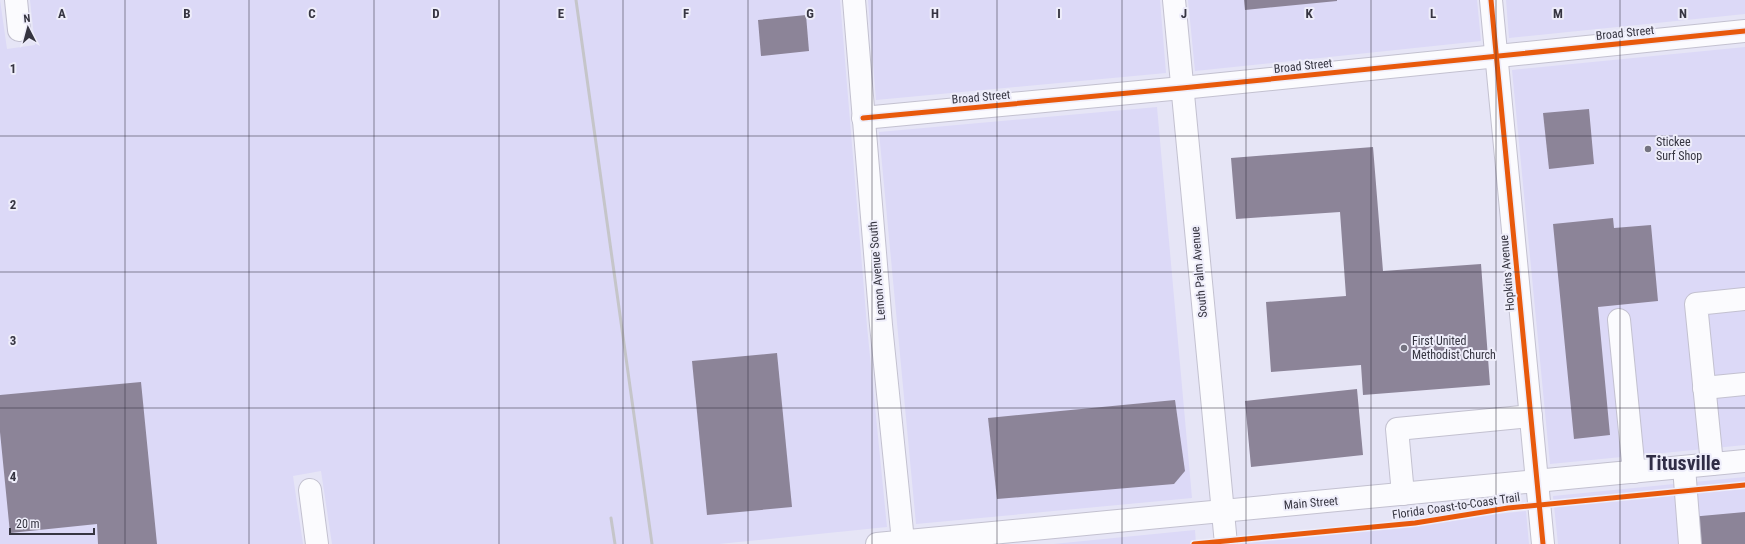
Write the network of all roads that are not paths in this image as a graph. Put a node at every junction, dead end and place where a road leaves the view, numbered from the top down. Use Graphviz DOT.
graph roads {
  1 [pos="16,0"];
  2 [pos="854,0"];
  3 [pos="1174,0"];
  4 [pos="1491,0"];
  5 [pos="19,30"];
  6 [pos="1745,30"];
  7 [pos="1496,56"];
  8 [pos="1182,88"];
  9 [pos="863,118"];
  10 [pos="1745,299"];
  11 [pos="1619,320"];
  12 [pos="1745,384"];
  13 [pos="1704,388"];
  14 [pos="1531,416"];
  15 [pos="1745,461"];
  16 [pos="1712,464"];
  17 [pos="1684,467"];
  18 [pos="1634,472"];
  19 [pos="1537,481"];
  20 [pos="310,490"];
  21 [pos="1403,494"];
  22 [pos="1223,511"];
  23 [pos="903,541"];
  24 [pos="317,544"];
  25 [pos="877,544"];
  26 [pos="1226,544"];
  27 [pos="1543,544"];
  28 [pos="1690,544"];
  1 -- 5 [label="street"];
  2 -- 9 [label="street, Lemon Avenue South"];
  3 -- 8 [label="street, South Palm Avenue"];
  4 -- 7 [label="street, Hopkins Avenue"];
  6 -- 7 [label="street, Broad Street"];
  7 -- 8 [label="street, Broad Street"];
  7 -- 14 [label="street, Hopkins Avenue"];
  8 -- 9 [label="street, Broad Street"];
  8 -- 22 [label="street, South Palm Avenue"];
  9 -- 23 [label="street, Lemon Avenue South"];
  10 -- 13 [label="street"];
  11 -- 18 [label="street"];
  12 -- 13 [label="street"];
  13 -- 16 [label="street"];
  14 -- 19 [label="street, Hopkins Avenue"];
  14 -- 21 [label="street"];
  15 -- 16 [label="street, Main Street"];
  16 -- 17 [label="street, Main Street"];
  17 -- 18 [label="street, Main Street"];
  17 -- 28 [label="street"];
  18 -- 19 [label="street, Main Street"];
  19 -- 21 [label="street, Main Street"];
  19 -- 27 [label="street, Hopkins Avenue"];
  20 -- 24 [label="street"];
  21 -- 22 [label="street, Main Street"];
  22 -- 23 [label="street, Main Street"];
  22 -- 26 [label="street, South Palm Avenue"];
  23 -- 25 [label="street, Main Street"];
}
